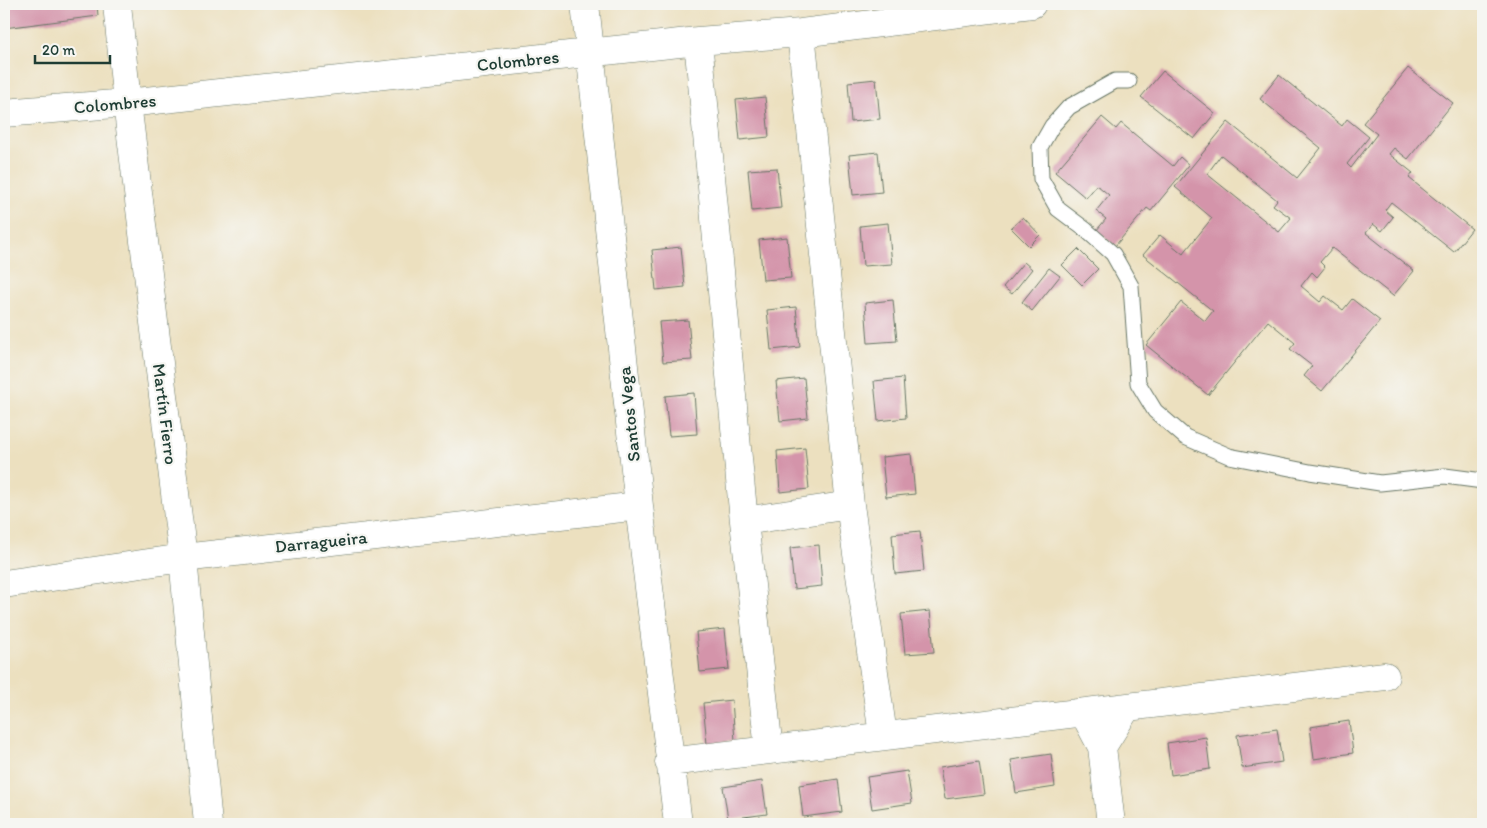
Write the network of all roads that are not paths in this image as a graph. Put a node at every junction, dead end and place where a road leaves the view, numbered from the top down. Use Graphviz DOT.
graph roads {
  1 [pos="117,4"];
  2 [pos="585,4"];
  3 [pos="1032,4"];
  4 [pos="801,33"];
  5 [pos="698,41"];
  6 [pos="590,53"];
  7 [pos="1129,81"];
  8 [pos="127,104"];
  9 [pos="4,113"];
  10 [pos="1483,481"];
  11 [pos="850,505"];
  12 [pos="639,506"];
  13 [pos="744,521"];
  14 [pos="182,558"];
  15 [pos="4,584"];
  16 [pos="1385,676"];
  17 [pos="1128,708"];
  18 [pos="1084,712"];
  19 [pos="883,736"];
  20 [pos="1102,747"];
  21 [pos="769,750"];
  22 [pos="669,762"];
  23 [pos="208,824"];
  24 [pos="678,824"];
  25 [pos="1111,824"];
  1 -- 8 [label="street, Martín Fierro"];
  2 -- 6 [label="street, Santos Vega"];
  3 -- 4 [label="street, Colombres"];
  4 -- 5 [label="street, Colombres"];
  4 -- 11 [label="street"];
  5 -- 6 [label="street, Colombres"];
  5 -- 13 [label="street"];
  6 -- 8 [label="street, Colombres"];
  6 -- 12 [label="street, Santos Vega"];
  7 -- 10 [label="lane"];
  8 -- 9 [label="street, Colombres"];
  8 -- 14 [label="street, Martín Fierro"];
  11 -- 13 [label="street"];
  11 -- 19 [label="street"];
  12 -- 14 [label="street, Darragueira"];
  12 -- 22 [label="street, Santos Vega"];
  13 -- 21 [label="street"];
  14 -- 15 [label="street, Darragueira"];
  14 -- 23 [label="street, Martín Fierro"];
  16 -- 17 [label="street"];
  17 -- 18 [label="street"];
  17 -- 20 [label="street"];
  18 -- 19 [label="street"];
  18 -- 20 [label="street"];
  19 -- 21 [label="street"];
  20 -- 25 [label="street"];
  21 -- 22 [label="street"];
  22 -- 24 [label="street, Santos Vega"];
}
